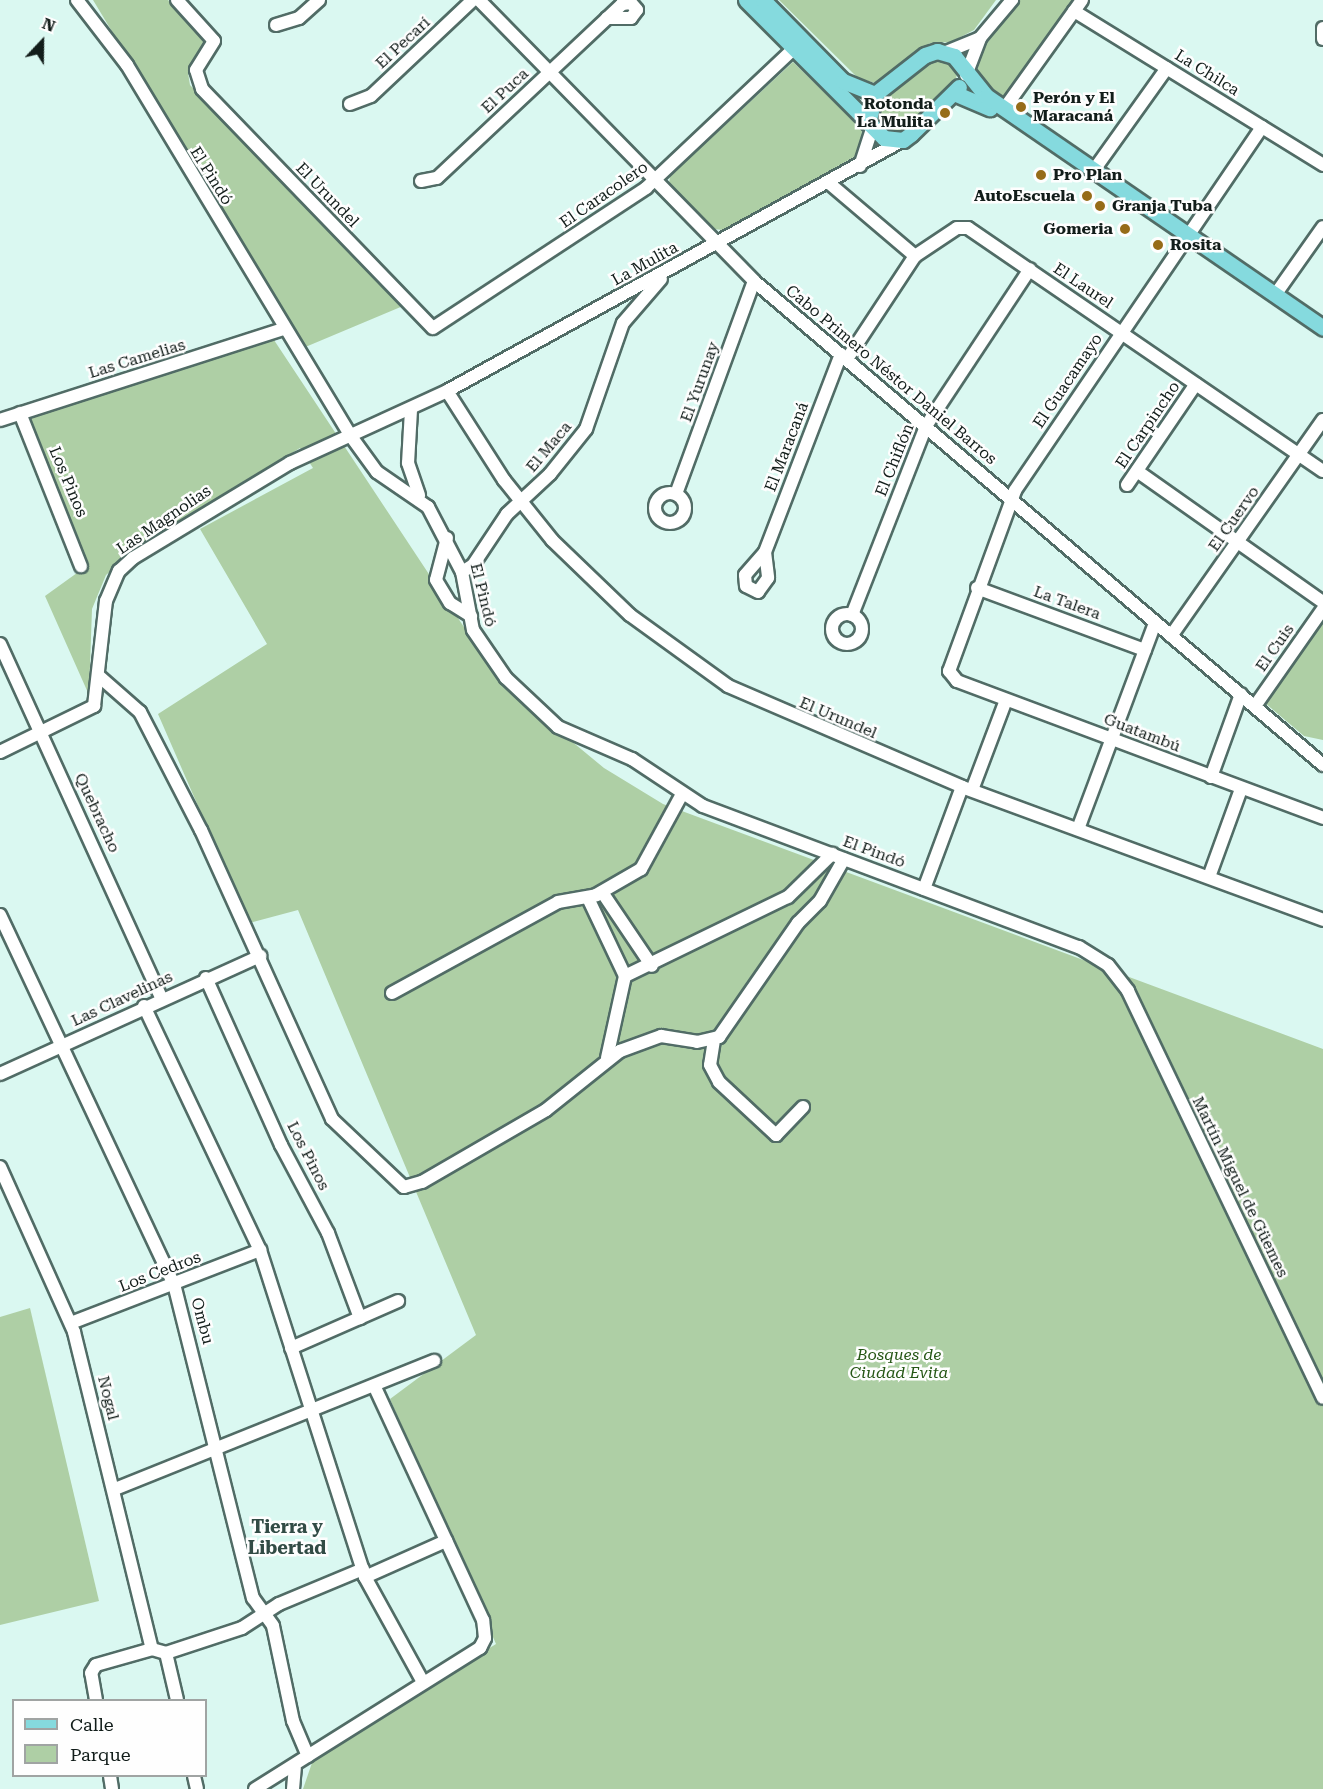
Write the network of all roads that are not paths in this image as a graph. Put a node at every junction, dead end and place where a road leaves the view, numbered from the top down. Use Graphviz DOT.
graph roads {
  1 [pos="77,0"];
  2 [pos="177,0"];
  3 [pos="319,0"];
  4 [pos="473,0"];
  5 [pos="479,0"];
  6 [pos="746,0"];
  7 [pos="763,0"];
  8 [pos="1012,0"];
  9 [pos="1082,0"];
  10 [pos="1074,11"];
  11 [pos="608,18"];
  12 [pos="276,25"];
  13 [pos="1323,28"];
  14 [pos="981,38"];
  15 [pos="1323,39"];
  16 [pos="798,45"];
  17 [pos="946,52"];
  18 [pos="1167,68"];
  19 [pos="549,73"];
  20 [pos="966,75"];
  21 [pos="954,93"];
  22 [pos="875,94"];
  23 [pos="350,104"];
  24 [pos="1004,109"];
  25 [pos="870,125"];
  26 [pos="1262,127"];
  27 [pos="903,140"];
  28 [pos="1323,165"];
  29 [pos="859,167"];
  30 [pos="1094,170"];
  31 [pos="421,181"];
  32 [pos="654,183"];
  33 [pos="829,183"];
  34 [pos="1323,227"];
  35 [pos="1182,238"];
  36 [pos="715,244"];
  37 [pos="915,256"];
  38 [pos="673,267"];
  39 [pos="1030,269"];
  40 [pos="754,280"];
  41 [pos="1275,295"];
  42 [pos="434,328"];
  43 [pos="1323,328"];
  44 [pos="284,329"];
  45 [pos="1121,332"];
  46 [pos="1323,340"];
  47 [pos="844,356"];
  48 [pos="1196,384"];
  49 [pos="447,391"];
  50 [pos="411,410"];
  51 [pos="20,413"];
  52 [pos="0,420"];
  53 [pos="1323,420"];
  54 [pos="926,426"];
  55 [pos="350,435"];
  56 [pos="1300,455"];
  57 [pos="1137,471"];
  58 [pos="1323,471"];
  59 [pos="1127,485"];
  60 [pos="676,494"];
  61 [pos="1011,498"];
  62 [pos="421,499"];
  63 [pos="521,503"];
  64 [pos="447,537"];
  65 [pos="1239,542"];
  66 [pos="765,552"];
  67 [pos="81,566"];
  68 [pos="462,572"];
  69 [pos="977,588"];
  70 [pos="1323,602"];
  71 [pos="1323,609"];
  72 [pos="852,615"];
  73 [pos="471,616"];
  74 [pos="1155,623"];
  75 [pos="1171,636"];
  76 [pos="0,645"];
  77 [pos="1145,650"];
  78 [pos="100,677"];
  79 [pos="951,677"];
  80 [pos="1241,694"];
  81 [pos="1006,700"];
  82 [pos="1255,706"];
  83 [pos="42,733"];
  84 [pos="1112,739"];
  85 [pos="1307,748"];
  86 [pos="1323,748"];
  87 [pos="0,752"];
  88 [pos="1323,765"];
  89 [pos="1211,777"];
  90 [pos="967,788"];
  91 [pos="1241,789"];
  92 [pos="682,794"];
  93 [pos="1323,818"];
  94 [pos="1078,829"];
  95 [pos="832,854"];
  96 [pos="844,859"];
  97 [pos="1209,877"];
  98 [pos="924,889"];
  99 [pos="602,892"];
  100 [pos="588,898"];
  101 [pos="0,915"];
  102 [pos="1323,921"];
  103 [pos="260,956"];
  104 [pos="652,966"];
  105 [pos="625,976"];
  106 [pos="206,978"];
  107 [pos="1128,992"];
  108 [pos="392,993"];
  109 [pos="162,998"];
  110 [pos="144,1006"];
  111 [pos="714,1040"];
  112 [pos="64,1045"];
  113 [pos="607,1058"];
  114 [pos="0,1074"];
  115 [pos="803,1107"];
  116 [pos="0,1167"];
  117 [pos="260,1250"];
  118 [pos="174,1284"];
  119 [pos="398,1301"];
  120 [pos="360,1318"];
  121 [pos="71,1323"];
  122 [pos="291,1348"];
  123 [pos="434,1361"];
  124 [pos="375,1387"];
  125 [pos="1323,1398"];
  126 [pos="310,1411"];
  127 [pos="219,1449"];
  128 [pos="115,1489"];
  129 [pos="446,1541"];
  130 [pos="364,1573"];
  131 [pos="266,1614"];
  132 [pos="152,1649"];
  133 [pos="166,1653"];
  134 [pos="423,1682"];
  135 [pos="96,1699"];
  136 [pos="177,1699"];
  137 [pos="308,1756"];
  138 [pos="295,1768"];
  139 [pos="262,1788"];
  140 [pos="293,1789"];
  1 -- 44 [label="street, El Pindó"];
  2 -- 42 [label="street, El Urundel"];
  3 -- 12 [label="street"];
  4 -- 23 [label="street, El Pecarí"];
  5 -- 19 [label="street, Cabo Primero Néstor Daniel Barros"];
  6 -- 16 [label="main road"];
  7 -- 16 [label="main road"];
  8 -- 14 [label="street"];
  9 -- 10 [label="street"];
  10 -- 18 [label="street, La Chilca"];
  10 -- 24 [label="street"];
  11 -- 19 [label="street, El Puca"];
  13 -- 15 [label="street"];
  14 -- 17 [label="street"];
  14 -- 20 [label="street"];
  16 -- 22 [label="main road"];
  16 -- 25 [label="main road"];
  16 -- 32 [label="street, El Caracolero"];
  17 -- 20 [label="main road"];
  17 -- 22 [label="main road"];
  18 -- 26 [label="street, La Chilca"];
  18 -- 30 [label="street"];
  19 -- 31 [label="street, El Puca"];
  19 -- 32 [label="street, Cabo Primero Néstor Daniel Barros"];
  20 -- 21 [label="main road"];
  20 -- 24 [label="main road"];
  21 -- 27 [label="main road"];
  21 -- 35 [label="main road"];
  22 -- 25 [label="main road"];
  24 -- 30 [label="main road"];
  25 -- 27 [label="main road"];
  25 -- 29 [label="street"];
  26 -- 28 [label="street, La Chilca"];
  26 -- 35 [label="street, El Guacamayo"];
  27 -- 29 [label="street, La Mulita"];
  29 -- 33 [label="street, La Mulita"];
  30 -- 35 [label="main road"];
  32 -- 36 [label="street, Cabo Primero Néstor Daniel Barros"];
  32 -- 42 [label="street, El Caracolero"];
  33 -- 36 [label="street, La Mulita"];
  33 -- 37 [label="street"];
  34 -- 41 [label="street"];
  35 -- 41 [label="main road"];
  35 -- 45 [label="street, El Guacamayo"];
  35 -- 46 [label="main road"];
  36 -- 38 [label="street, La Mulita"];
  36 -- 40 [label="street, Cabo Primero Néstor Daniel Barros"];
  37 -- 39 [label="street, El Laurel"];
  37 -- 47 [label="street, El Maracaná"];
  38 -- 49 [label="street, La Mulita"];
  38 -- 63 [label="street, El Maca"];
  39 -- 45 [label="street, El Laurel"];
  39 -- 54 [label="street, El Chiflón"];
  40 -- 47 [label="street, Cabo Primero Néstor Daniel Barros"];
  40 -- 60 [label="street, El Yurunay"];
  41 -- 43 [label="main road"];
  44 -- 51 [label="street, Las Camelias"];
  44 -- 55 [label="street, El Pindó"];
  45 -- 48 [label="street, El Laurel"];
  45 -- 61 [label="street, El Guacamayo"];
  47 -- 54 [label="street, Cabo Primero Néstor Daniel Barros"];
  47 -- 66 [label="street, El Maracaná"];
  48 -- 56 [label="street, El Laurel"];
  48 -- 57 [label="street, El Carpincho"];
  49 -- 50 [label="street, Las Magnolias"];
  49 -- 63 [label="street, El Urundel"];
  50 -- 55 [label="street, Las Magnolias"];
  50 -- 62 [label="street"];
  51 -- 52 [label="street, Las Camelias"];
  51 -- 67 [label="street, Los Pinos"];
  53 -- 56 [label="street, El Cuervo"];
  54 -- 61 [label="street, Cabo Primero Néstor Daniel Barros"];
  54 -- 72 [label="street, El Chiflón"];
  55 -- 62 [label="street, El Pindó"];
  55 -- 78 [label="street, Las Magnolias"];
  56 -- 58 [label="street, El Laurel"];
  56 -- 65 [label="street, El Cuervo"];
  57 -- 59 [label="street, El Carpincho"];
  57 -- 65 [label="street"];
  61 -- 69 [label="street, El Guacamayo"];
  61 -- 74 [label="street, Cabo Primero Néstor Daniel Barros"];
  62 -- 64 [label="street, El Pindó"];
  63 -- 68 [label="street, El Maca"];
  63 -- 90 [label="street, El Urundel"];
  64 -- 68 [label="street, El Pindó"];
  64 -- 73 [label="street"];
  65 -- 70 [label="street"];
  65 -- 75 [label="street, El Cuervo"];
  68 -- 73 [label="street, El Pindó"];
  69 -- 77 [label="street, La Talera"];
  69 -- 79 [label="street, El Guacamayo"];
  71 -- 82 [label="street, El Cuis"];
  73 -- 92 [label="street, El Pindó"];
  74 -- 75 [label="street, Cabo Primero Néstor Daniel Barros"];
  74 -- 77 [label="street"];
  75 -- 80 [label="street, Cabo Primero Néstor Daniel Barros"];
  76 -- 83 [label="street, Quebracho"];
  77 -- 84 [label="street"];
  78 -- 83 [label="street, Las Magnolias"];
  78 -- 103 [label="street"];
  79 -- 81 [label="street, Guatambú"];
  80 -- 82 [label="street, Cabo Primero Néstor Daniel Barros"];
  80 -- 89 [label="street"];
  81 -- 84 [label="street, Guatambú"];
  81 -- 90 [label="street"];
  82 -- 85 [label="street, Cabo Primero Néstor Daniel Barros"];
  83 -- 87 [label="street, Las Magnolias"];
  83 -- 109 [label="street, Quebracho"];
  84 -- 89 [label="street, Guatambú"];
  84 -- 94 [label="street"];
  85 -- 86 [label="street"];
  85 -- 88 [label="street, Cabo Primero Néstor Daniel Barros"];
  89 -- 91 [label="street, Guatambú"];
  90 -- 94 [label="street, El Urundel"];
  90 -- 98 [label="street"];
  91 -- 93 [label="street, Guatambú"];
  91 -- 97 [label="street"];
  92 -- 95 [label="street, El Pindó"];
  92 -- 99 [label="street"];
  94 -- 97 [label="street, El Urundel"];
  95 -- 96 [label="street, El Pindó"];
  95 -- 104 [label="street"];
  96 -- 98 [label="street, El Pindó"];
  96 -- 111 [label="street"];
  97 -- 102 [label="street, El Urundel"];
  98 -- 107 [label="street, El Pindó"];
  99 -- 100 [label="street"];
  99 -- 104 [label="street"];
  100 -- 105 [label="street"];
  100 -- 108 [label="street"];
  101 -- 112 [label="street, Ombu"];
  103 -- 106 [label="street, Las Clavelinas"];
  103 -- 113 [label="street"];
  104 -- 105 [label="street"];
  105 -- 113 [label="street"];
  106 -- 109 [label="street, Las Clavelinas"];
  106 -- 120 [label="street, Los Pinos"];
  107 -- 125 [label="street, Martín Miguel de Güemes"];
  109 -- 110 [label="street, Las Clavelinas"];
  110 -- 112 [label="street, Las Clavelinas"];
  110 -- 117 [label="street"];
  111 -- 113 [label="street"];
  111 -- 115 [label="street"];
  112 -- 114 [label="street, Las Clavelinas"];
  112 -- 118 [label="street, Ombu"];
  116 -- 121 [label="street, Nogal"];
  117 -- 118 [label="street, Los Cedros"];
  117 -- 122 [label="street"];
  118 -- 121 [label="street, Los Cedros"];
  118 -- 127 [label="street, Ombu"];
  119 -- 120 [label="street"];
  120 -- 122 [label="street"];
  121 -- 128 [label="street, Nogal"];
  122 -- 126 [label="street"];
  123 -- 124 [label="street"];
  124 -- 126 [label="street"];
  124 -- 129 [label="street"];
  126 -- 127 [label="street"];
  126 -- 130 [label="street"];
  127 -- 128 [label="street"];
  127 -- 131 [label="street, Ombu"];
  128 -- 132 [label="street, Nogal"];
  129 -- 130 [label="street"];
  129 -- 134 [label="street"];
  130 -- 131 [label="street"];
  130 -- 134 [label="street"];
  131 -- 133 [label="street"];
  131 -- 137 [label="street, Ombu"];
  132 -- 133 [label="street"];
  132 -- 135 [label="street"];
  133 -- 136 [label="street"];
  134 -- 137 [label="street"];
  137 -- 138 [label="street"];
  138 -- 139 [label="street"];
  138 -- 140 [label="street"];
}
